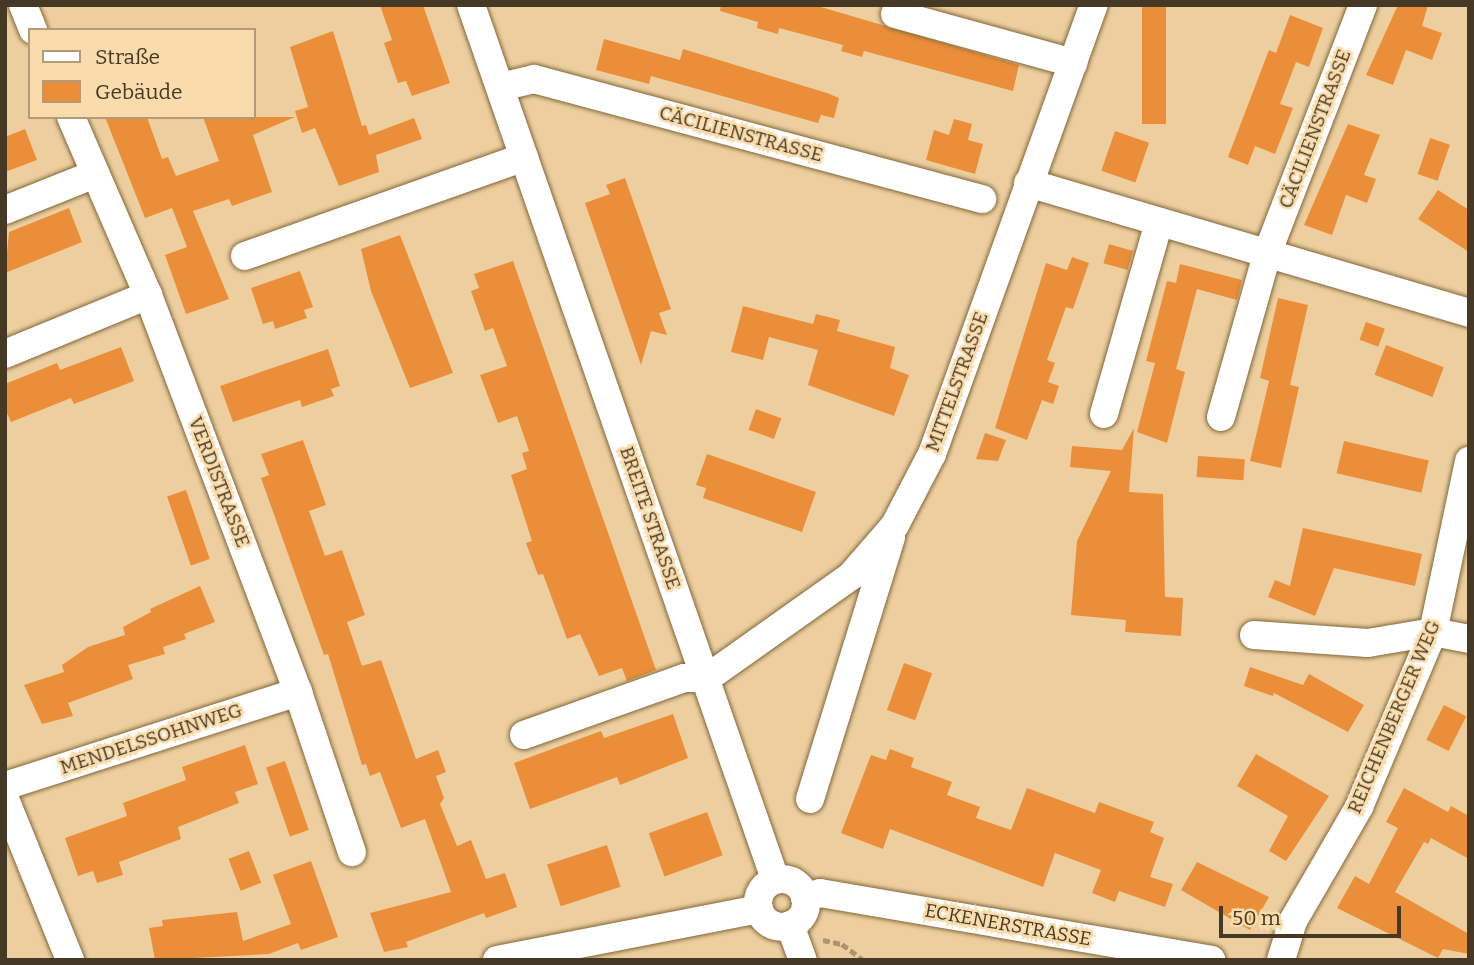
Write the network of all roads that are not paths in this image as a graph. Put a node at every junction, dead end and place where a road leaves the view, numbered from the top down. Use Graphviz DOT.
graph roads {
  1 [pos="23,5"];
  2 [pos="471,5"];
  3 [pos="1094,5"];
  4 [pos="1363,5"];
  5 [pos="895,13"];
  6 [pos="32,28"];
  7 [pos="1073,63"];
  8 [pos="500,87"];
  9 [pos="72,119"];
  10 [pos="524,157"];
  11 [pos="96,174"];
  12 [pos="1028,183"];
  13 [pos="982,199"];
  14 [pos="5,210"];
  15 [pos="1159,222"];
  16 [pos="1268,254"];
  17 [pos="245,256"];
  18 [pos="148,295"];
  19 [pos="1469,313"];
  20 [pos="5,354"];
  21 [pos="1104,414"];
  22 [pos="1221,417"];
  23 [pos="1469,461"];
  24 [pos="895,525"];
  25 [pos="1433,632"];
  26 [pos="1255,635"];
  27 [pos="1469,639"];
  28 [pos="706,678"];
  29 [pos="298,692"];
  30 [pos="524,735"];
  31 [pos="5,786"];
  32 [pos="5,799"];
  33 [pos="810,799"];
  34 [pos="352,852"];
  35 [pos="775,879"];
  36 [pos="805,898"];
  37 [pos="759,909"];
  38 [pos="796,940"];
  39 [pos="70,960"];
  40 [pos="497,960"];
  41 [pos="1211,960"];
  42 [pos="1281,960"];
  1 -- 6 [label="street"];
  2 -- 8 [label="street, BREITE STRASSE"];
  3 -- 7 [label="street, MITTELSTRASSE"];
  4 -- 16 [label="street, CÄCILIENSTRASSE"];
  5 -- 7 [label="street"];
  7 -- 12 [label="street, MITTELSTRASSE"];
  8 -- 10 [label="street, BREITE STRASSE"];
  8 -- 13 [label="street, CÄCILIENSTRASSE"];
  9 -- 11 [label="street, VERDISTRASSE"];
  10 -- 17 [label="street"];
  10 -- 28 [label="street, BREITE STRASSE"];
  11 -- 14 [label="street"];
  11 -- 18 [label="street, VERDISTRASSE"];
  12 -- 15 [label="street"];
  12 -- 24 [label="street, MITTELSTRASSE"];
  15 -- 16 [label="street"];
  15 -- 21 [label="street"];
  16 -- 19 [label="street"];
  16 -- 22 [label="street, CÄCILIENSTRASSE"];
  18 -- 20 [label="street"];
  18 -- 29 [label="street, VERDISTRASSE"];
  23 -- 25 [label="street, REICHENBERGER WEG"];
  24 -- 28 [label="street, MITTELSTRASSE"];
  24 -- 33 [label="street"];
  25 -- 26 [label="street"];
  25 -- 27 [label="street"];
  25 -- 42 [label="street, REICHENBERGER WEG"];
  28 -- 30 [label="street"];
  28 -- 35 [label="street, BREITE STRASSE"];
  29 -- 31 [label="street, MENDELSSOHNWEG"];
  29 -- 34 [label="street, VERDISTRASSE"];
  32 -- 39 [label="street"];
  35 -- 36 [label="street"];
  35 -- 37 [label="street"];
  36 -- 38 [label="street"];
  36 -- 41 [label="street, ECKENERSTRASSE"];
  37 -- 38 [label="street"];
  37 -- 40 [label="street"];
}
